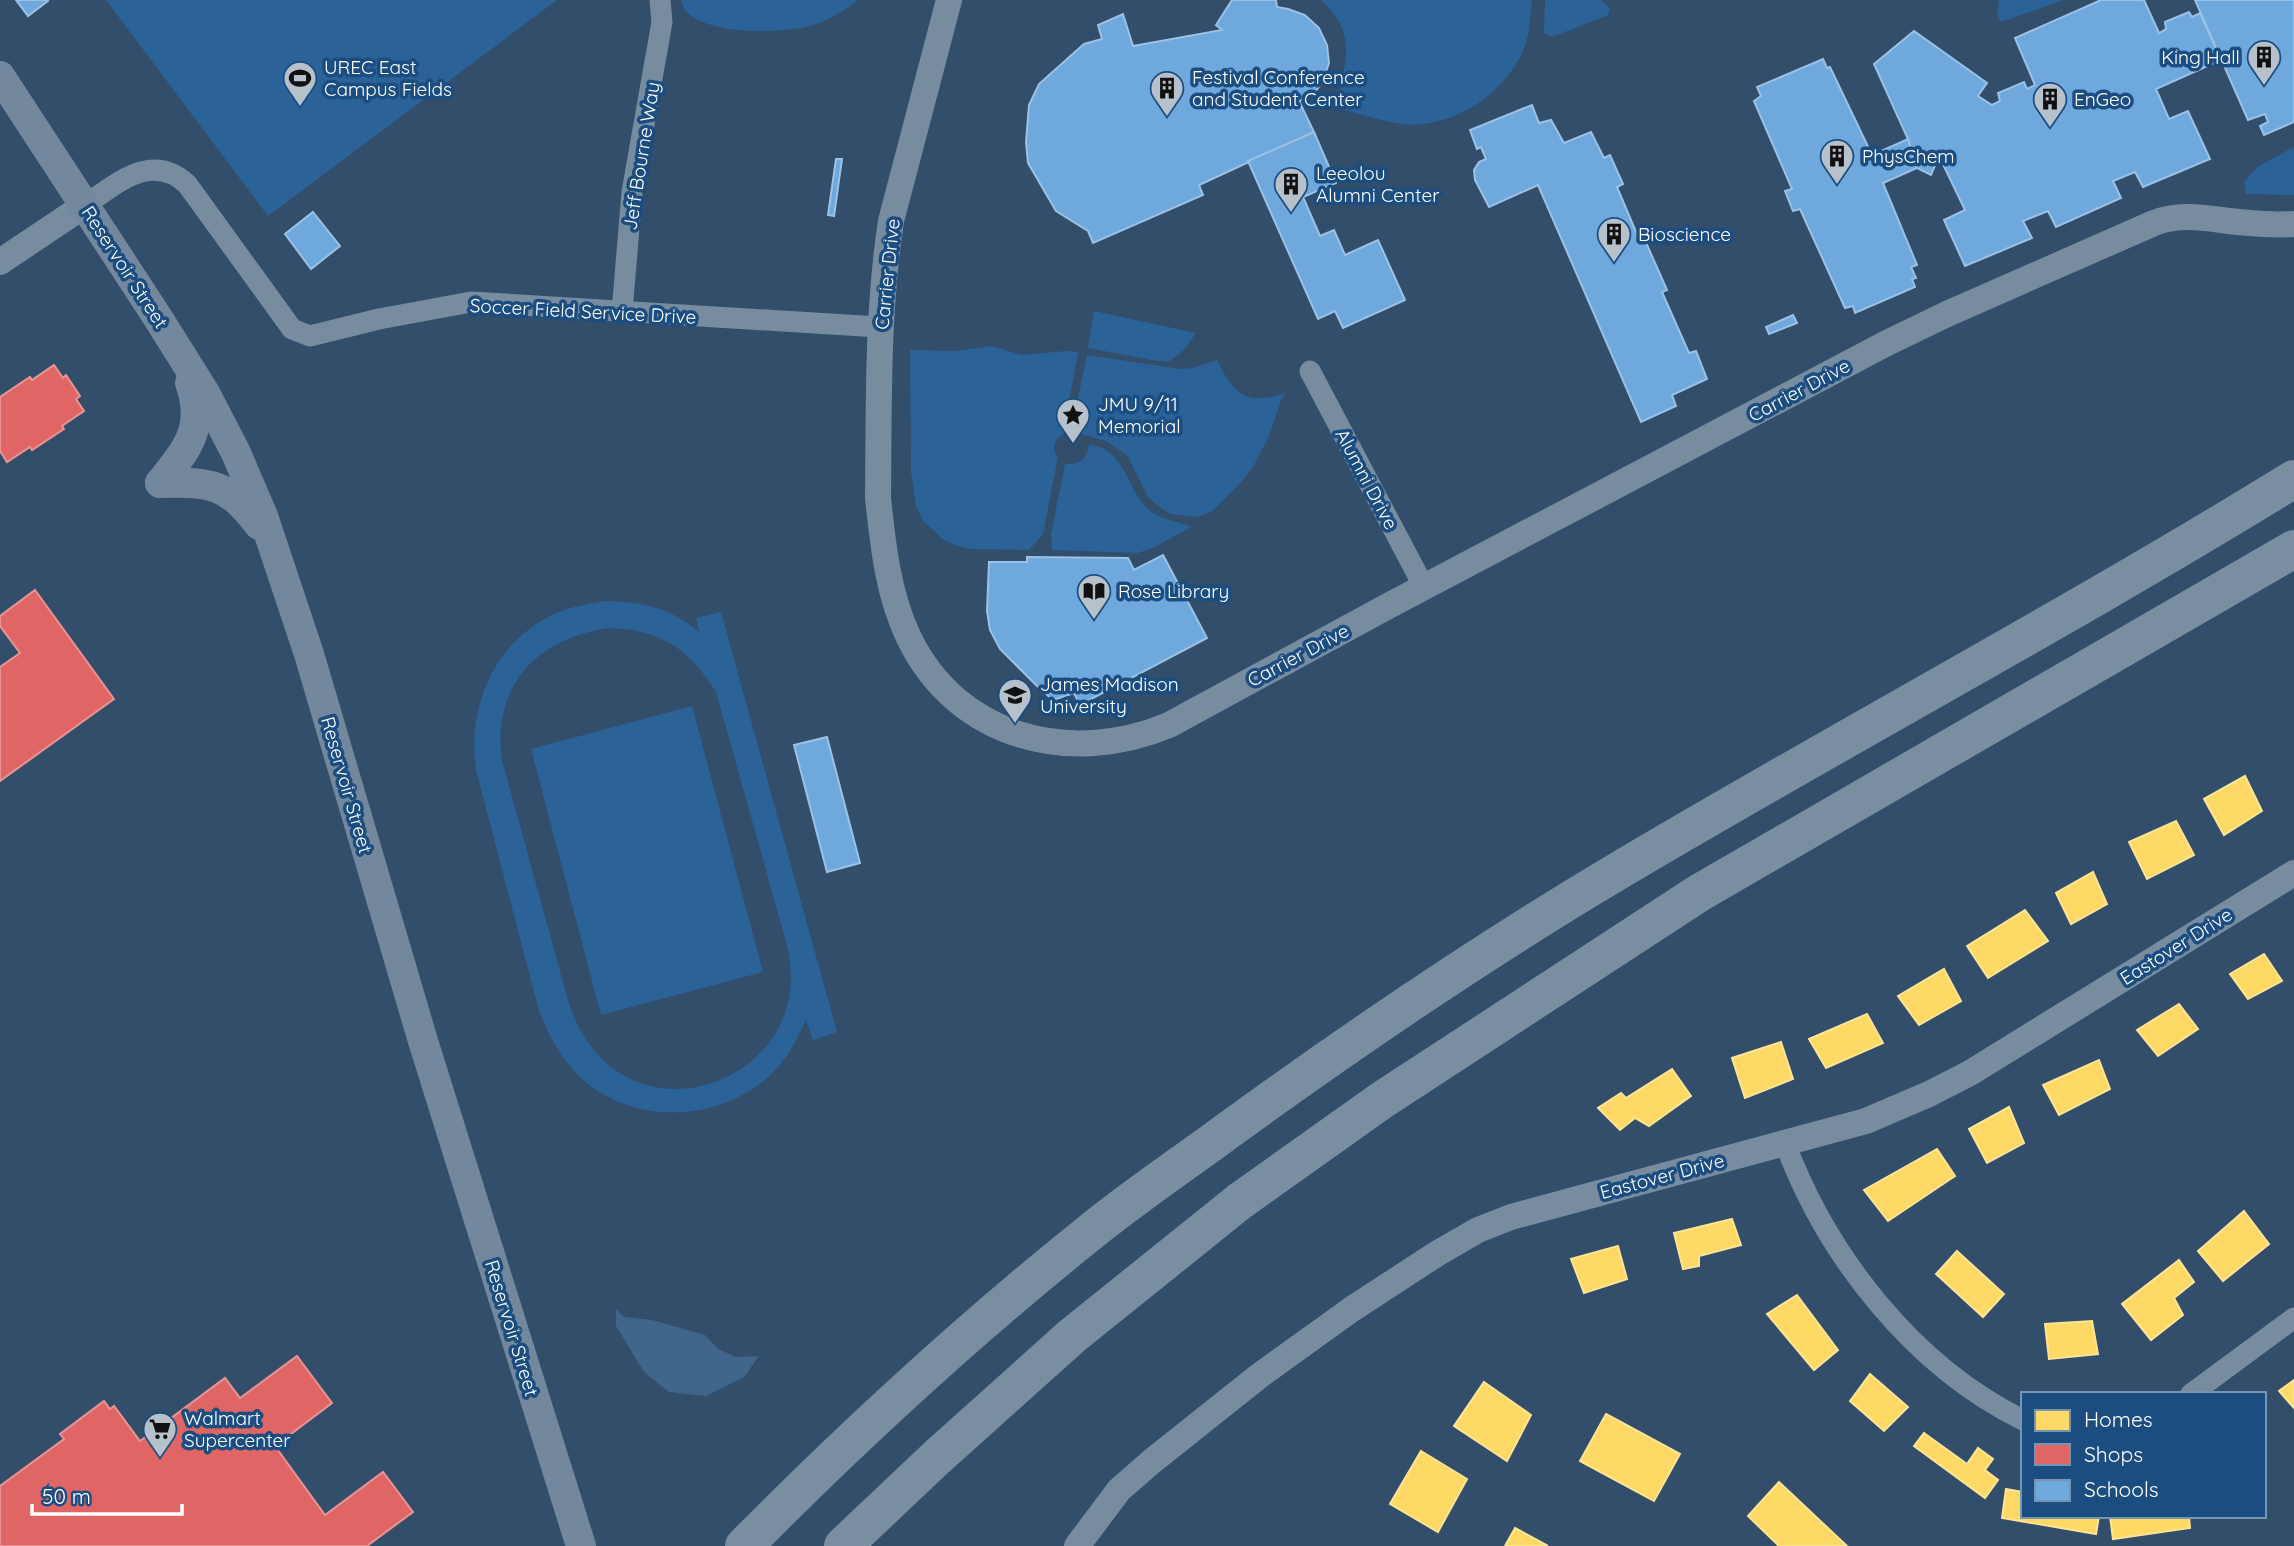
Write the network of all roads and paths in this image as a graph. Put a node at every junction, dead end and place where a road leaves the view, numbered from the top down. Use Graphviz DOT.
graph roads {
  1 [pos="660,0"];
  2 [pos="949,0"];
  3 [pos="0,76"];
  4 [pos="85,205"];
  5 [pos="2294,224"];
  6 [pos="0,262"];
  7 [pos="622,312"];
  8 [pos="879,327"];
  9 [pos="178,349"];
  10 [pos="1310,372"];
  11 [pos="2294,479"];
  12 [pos="274,546"];
  13 [pos="2294,549"];
  14 [pos="1424,587"];
  15 [pos="2294,873"];
  16 [pos="1785,1143"];
  17 [pos="2294,1318"];
  18 [pos="2194,1392"];
  19 [pos="2021,1419"];
  20 [pos="581,1546"];
  21 [pos="744,1546"];
  22 [pos="843,1546"];
  23 [pos="1077,1546"];
  1 -- 7 [label="street, Jeff Bourne Way"];
  2 -- 8 [label="street, Carrier Drive"];
  3 -- 4 [label="main road, Reservoir Street"];
  4 -- 6 [label="street"];
  4 -- 7 [label="street, Soccer Field Service Drive"];
  4 -- 9 [label="main road, Reservoir Street"];
  5 -- 14 [label="street, Carrier Drive"];
  7 -- 8 [label="street, Soccer Field Service Drive"];
  8 -- 14 [label="street, Carrier Drive"];
  9 -- 12 [label="main road, Reservoir Street"];
  9 -- 12 [label="main road"];
  10 -- 14 [label="street, Alumni Drive"];
  11 -- 21 [label="highway"];
  12 -- 20 [label="main road, Reservoir Street"];
  13 -- 22 [label="highway"];
  15 -- 16 [label="street, Eastover Drive"];
  16 -- 19 [label="street"];
  16 -- 23 [label="street, Eastover Drive"];
  17 -- 18 [label="street"];
}
